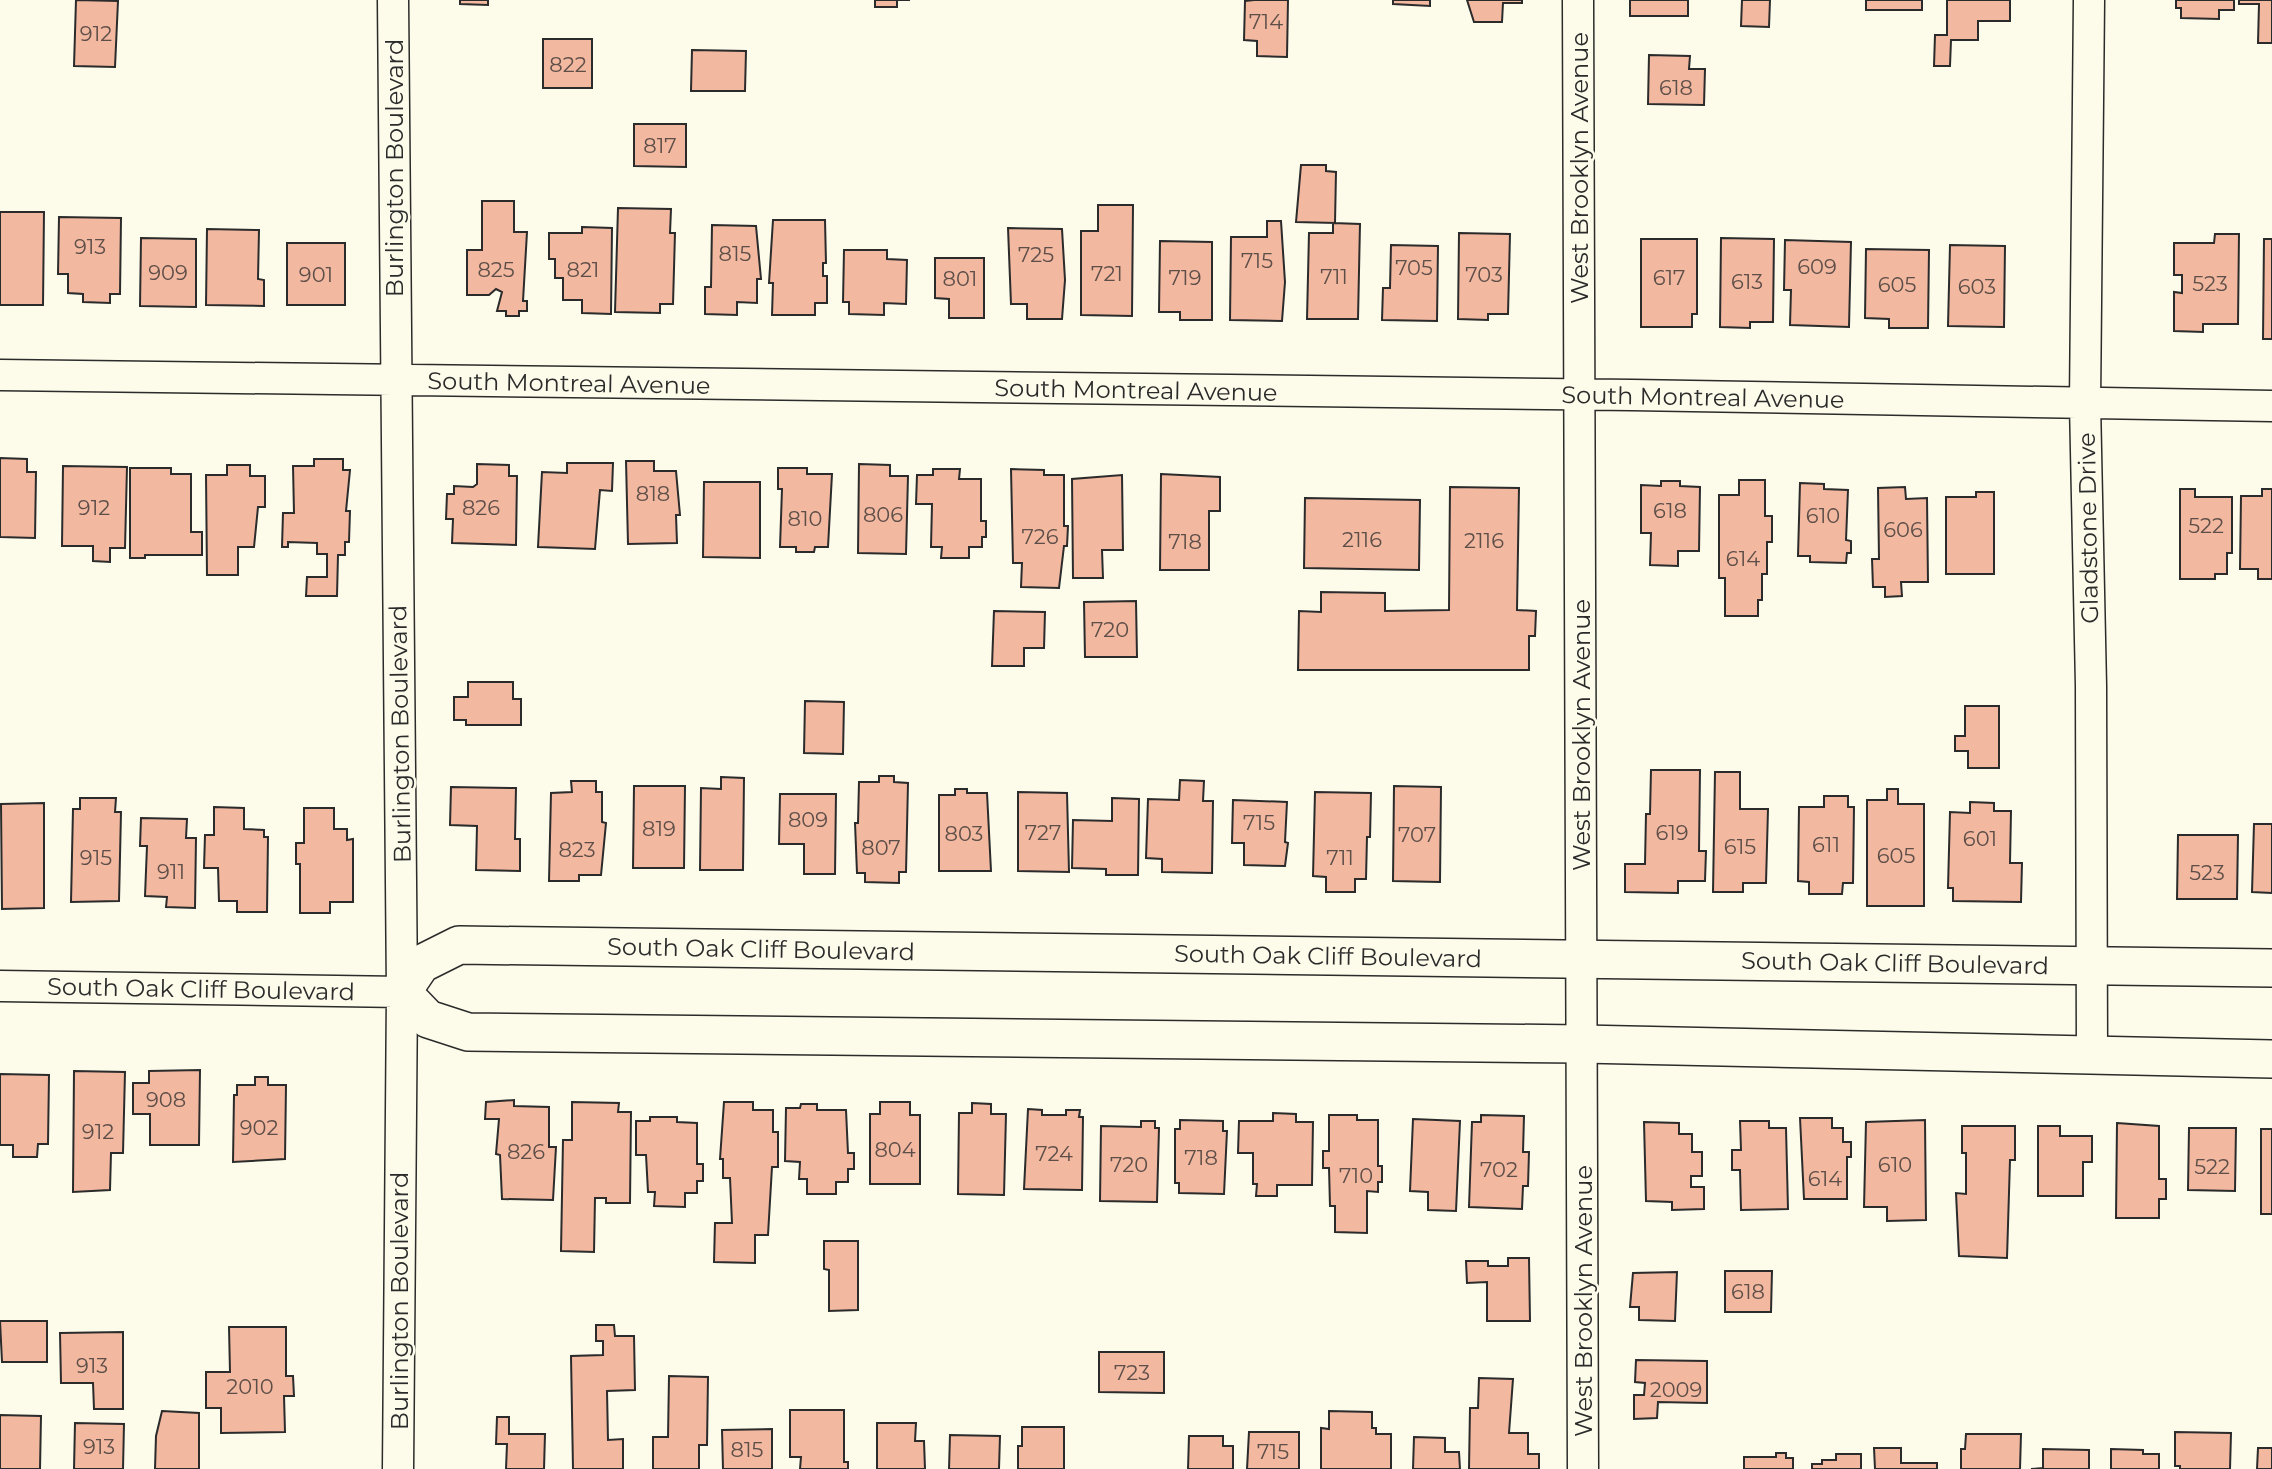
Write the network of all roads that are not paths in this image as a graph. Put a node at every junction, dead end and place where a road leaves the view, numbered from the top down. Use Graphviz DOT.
graph roads {
  1 [pos="393,0"];
  2 [pos="1578,0"];
  3 [pos="2089,0"];
  4 [pos="0,375"];
  5 [pos="396,381"];
  6 [pos="1581,395"];
  7 [pos="2085,403"];
  8 [pos="2272,405"];
  9 [pos="1583,959"];
  10 [pos="2091,966"];
  11 [pos="2272,968"];
  12 [pos="0,986"];
  13 [pos="402,992"];
  14 [pos="1583,1044"];
  15 [pos="2092,1056"];
  16 [pos="2272,1059"];
  17 [pos="398,1469"];
  18 [pos="1583,1469"];
  1 -- 5 [label="street, Burlington Boulevard"];
  2 -- 6 [label="street, West Brooklyn Avenue"];
  3 -- 7 [label="street, Gladstone Drive"];
  4 -- 5 [label="street, South Montreal Avenue"];
  5 -- 6 [label="street, South Montreal Avenue"];
  5 -- 13 [label="street, Burlington Boulevard"];
  6 -- 7 [label="street, South Montreal Avenue"];
  6 -- 9 [label="street, West Brooklyn Avenue"];
  7 -- 8 [label="street, South Montreal Avenue"];
  7 -- 10 [label="street, Gladstone Drive"];
  9 -- 10 [label="street, South Oak Cliff Boulevard"];
  9 -- 13 [label="street, South Oak Cliff Boulevard"];
  9 -- 14 [label="street, West Brooklyn Avenue"];
  10 -- 11 [label="street, South Oak Cliff Boulevard"];
  10 -- 15 [label="street, Gladstone Drive"];
  12 -- 13 [label="street, South Oak Cliff Boulevard"];
  13 -- 14 [label="street"];
  13 -- 17 [label="street, Burlington Boulevard"];
  14 -- 15 [label="street"];
  14 -- 18 [label="street, West Brooklyn Avenue"];
  15 -- 16 [label="street"];
}
